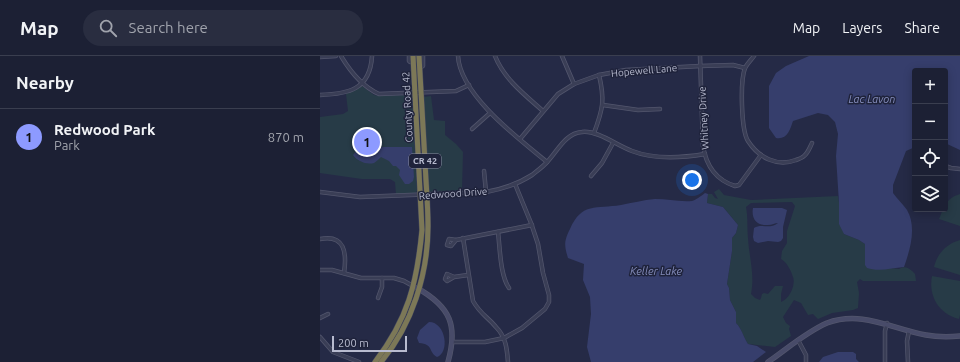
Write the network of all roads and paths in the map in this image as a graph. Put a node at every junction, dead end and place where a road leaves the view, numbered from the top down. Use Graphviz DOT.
graph roads {
  1 [pos="336,56"];
  2 [pos="341,56"];
  3 [pos="372,56"];
  4 [pos="409,56"];
  5 [pos="413,56"];
  6 [pos="419,56"];
  7 [pos="422,56"];
  8 [pos="458,56"];
  9 [pos="495,56"];
  10 [pos="562,56"];
  11 [pos="700,56"];
  12 [pos="754,56"];
  13 [pos="320,57"];
  14 [pos="413,62"];
  15 [pos="700,66"];
  16 [pos="420,68"];
  17 [pos="745,68"];
  18 [pos="599,74"];
  19 [pos="362,83"];
  20 [pos="574,84"];
  21 [pos="469,85"];
  22 [pos="421,93"];
  23 [pos="415,94"];
  24 [pos="320,95"];
  25 [pos="603,105"];
  26 [pos="660,109"];
  27 [pos="543,111"];
  28 [pos="490,113"];
  29 [pos="472,129"];
  30 [pos="594,133"];
  31 [pos="520,139"];
  32 [pos="613,142"];
  33 [pos="812,143"];
  34 [pos="705,154"];
  35 [pos="761,155"];
  36 [pos="547,162"];
  37 [pos="948,167"];
  38 [pos="960,169"];
  39 [pos="484,171"];
  40 [pos="590,176"];
  41 [pos="515,184"];
  42 [pos="320,192"];
  43 [pos="486,192"];
  44 [pos="420,195"];
  45 [pos="427,195"];
  46 [pos="532,225"];
  47 [pos="498,232"];
  48 [pos="463,238"];
  49 [pos="320,239"];
  50 [pos="456,240"];
  51 [pos="320,270"];
  52 [pos="344,273"];
  53 [pos="468,275"];
  54 [pos="454,277"];
  55 [pos="382,278"];
  56 [pos="416,287"];
  57 [pos="509,288"];
  58 [pos="378,298"];
  59 [pos="328,314"];
  60 [pos="320,318"];
  61 [pos="887,324"];
  62 [pos="909,331"];
  63 [pos="960,336"];
  64 [pos="320,337"];
  65 [pos="504,338"];
  66 [pos="798,340"];
  67 [pos="453,342"];
  68 [pos="359,362"];
  69 [pos="375,362"];
  70 [pos="381,362"];
  71 [pos="448,362"];
  72 [pos="508,362"];
  73 [pos="768,362"];
  74 [pos="806,362"];
  75 [pos="885,362"];
  76 [pos="908,362"];
  1 -- 13 [label="street"];
  2 -- 19 [label="street"];
  3 -- 19 [label="street"];
  4 -- 14 [label="street"];
  5 -- 14 [label="highway, County Road 42 / CR 42"];
  6 -- 16 [label="highway, County Road 42 / CR 42"];
  7 -- 16 [label="street"];
  8 -- 21 [label="street"];
  9 -- 27 [label="street"];
  10 -- 20 [label="street"];
  11 -- 15 [label="street, Whitney Drive"];
  12 -- 17 [label="street"];
  14 -- 23 [label="highway, County Road 42 / CR 42"];
  15 -- 17 [label="street, Hopewell Lane"];
  15 -- 18 [label="street, Hopewell Lane"];
  15 -- 34 [label="street, Whitney Drive"];
  16 -- 22 [label="highway, County Road 42 / CR 42"];
  17 -- 35 [label="street"];
  18 -- 20 [label="street, Hopewell Lane"];
  18 -- 25 [label="street"];
  19 -- 23 [label="street"];
  19 -- 24 [label="street"];
  20 -- 27 [label="street, Hopewell Lane"];
  21 -- 22 [label="street"];
  21 -- 28 [label="street"];
  22 -- 23 [label="street"];
  22 -- 45 [label="highway, County Road 42 / CR 42"];
  23 -- 44 [label="highway, County Road 42 / CR 42"];
  25 -- 26 [label="street"];
  25 -- 30 [label="street"];
  27 -- 31 [label="street, Hopewell Lane"];
  28 -- 29 [label="street"];
  28 -- 31 [label="street"];
  30 -- 32 [label="street, Redwood Drive"];
  30 -- 36 [label="street, Redwood Drive"];
  31 -- 36 [label="street"];
  32 -- 34 [label="street, Redwood Drive"];
  32 -- 40 [label="street"];
  33 -- 35 [label="street"];
  34 -- 35 [label="street, Whitney Drive"];
  36 -- 41 [label="street, Redwood Drive"];
  37 -- 38 [label="street"];
  39 -- 43 [label="street"];
  41 -- 43 [label="street, Redwood Drive"];
  41 -- 46 [label="street"];
  42 -- 44 [label="street, Redwood Drive"];
  43 -- 45 [label="street, Redwood Drive"];
  44 -- 45 [label="street, Redwood Drive"];
  44 -- 56 [label="highway, County Road 42 / CR 42"];
  45 -- 56 [label="highway, County Road 42 / CR 42"];
  46 -- 47 [label="street"];
  46 -- 65 [label="street"];
  47 -- 48 [label="street"];
  47 -- 57 [label="street"];
  48 -- 50 [label="street"];
  48 -- 53 [label="street"];
  49 -- 52 [label="street"];
  51 -- 52 [label="street"];
  52 -- 55 [label="street"];
  53 -- 54 [label="street"];
  53 -- 65 [label="street"];
  55 -- 56 [label="street"];
  55 -- 58 [label="street"];
  56 -- 67 [label="street"];
  56 -- 69 [label="highway, CR 42"];
  56 -- 70 [label="highway, CR 42"];
  59 -- 60 [label="street"];
  61 -- 62 [label="street"];
  61 -- 66 [label="street"];
  61 -- 75 [label="street"];
  62 -- 63 [label="street"];
  62 -- 76 [label="street"];
  64 -- 68 [label="street"];
  65 -- 67 [label="street"];
  65 -- 72 [label="street"];
  66 -- 73 [label="street"];
  66 -- 74 [label="street"];
  67 -- 71 [label="street"];
}
